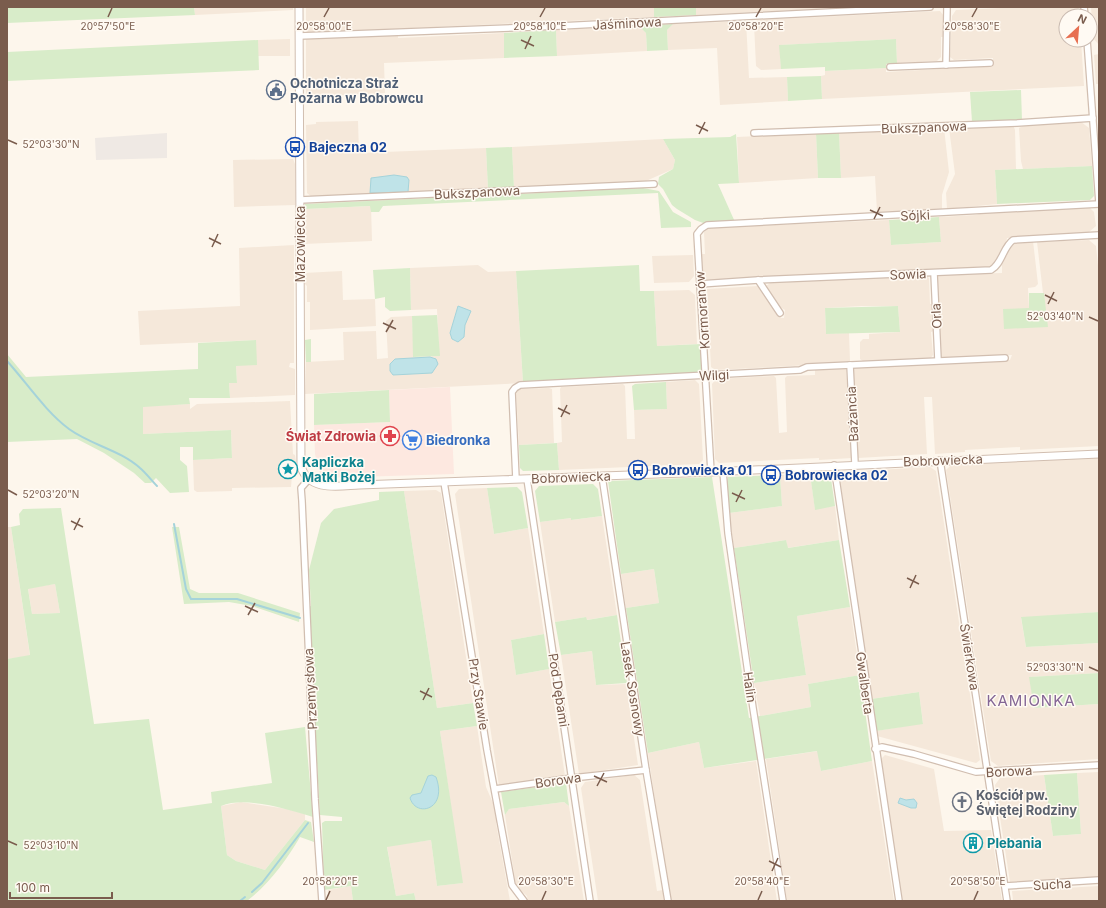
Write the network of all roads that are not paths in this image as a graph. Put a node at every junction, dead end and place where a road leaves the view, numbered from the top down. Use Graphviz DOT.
graph roads {
  1 [pos="299,7"];
  2 [pos="930,7"];
  3 [pos="947,7"];
  4 [pos="299,36"];
  5 [pos="1088,48"];
  6 [pos="990,63"];
  7 [pos="946,65"];
  8 [pos="890,67"];
  9 [pos="1093,118"];
  10 [pos="754,133"];
  11 [pos="654,184"];
  12 [pos="300,200"];
  13 [pos="1099,204"];
  14 [pos="707,225"];
  15 [pos="1099,235"];
  16 [pos="934,273"];
  17 [pos="758,280"];
  18 [pos="700,284"];
  19 [pos="780,313"];
  20 [pos="1005,358"];
  21 [pos="938,360"];
  22 [pos="850,365"];
  23 [pos="706,376"];
  24 [pos="1099,454"];
  25 [pos="940,460"];
  26 [pos="855,464"];
  27 [pos="834,466"];
  28 [pos="723,471"];
  29 [pos="711,472"];
  30 [pos="602,476"];
  31 [pos="309,479"];
  32 [pos="516,479"];
  33 [pos="527,479"];
  34 [pos="444,482"];
  35 [pos="875,749"];
  36 [pos="1099,765"];
  37 [pos="646,770"];
  38 [pos="987,773"];
  39 [pos="572,778"];
  40 [pos="495,789"];
  41 [pos="1099,880"];
  42 [pos="1005,886"];
  43 [pos="322,901"];
  44 [pos="524,901"];
  45 [pos="590,901"];
  46 [pos="668,901"];
  47 [pos="783,901"];
  48 [pos="899,901"];
  49 [pos="1007,901"];
  1 -- 4 [label="street, Mazowiecka"];
  2 -- 4 [label="street, Jaśminowa"];
  3 -- 7 [label="street"];
  4 -- 12 [label="street, Mazowiecka"];
  5 -- 9 [label="street"];
  6 -- 7 [label="street"];
  7 -- 8 [label="street"];
  9 -- 10 [label="street, Bukszpanowa"];
  9 -- 13 [label="street"];
  11 -- 12 [label="street, Bukszpanowa"];
  12 -- 31 [label="street, Mazowiecka"];
  13 -- 14 [label="street, Sójki"];
  14 -- 18 [label="street, Kormoranów"];
  15 -- 16 [label="street, Sowia"];
  16 -- 17 [label="street, Sowia"];
  16 -- 21 [label="street, Orla"];
  17 -- 18 [label="street, Sowia"];
  17 -- 19 [label="street"];
  18 -- 23 [label="street, Kormoranów"];
  20 -- 21 [label="street, Wilgi"];
  21 -- 22 [label="street, Wilgi"];
  22 -- 23 [label="street, Wilgi"];
  22 -- 26 [label="street, Bażancia"];
  23 -- 29 [label="street, Kormoranów"];
  23 -- 32 [label="street, Wilgi"];
  24 -- 25 [label="street, Bobrowiecka"];
  25 -- 26 [label="street, Bobrowiecka"];
  25 -- 38 [label="street, Świerkowa"];
  26 -- 27 [label="street, Bobrowiecka"];
  27 -- 28 [label="street, Bobrowiecka"];
  27 -- 35 [label="street, Gwalberta"];
  28 -- 29 [label="street, Bobrowiecka"];
  28 -- 47 [label="street, Halin"];
  29 -- 30 [label="street, Bobrowiecka"];
  30 -- 33 [label="street, Bobrowiecka"];
  30 -- 37 [label="street, Lasek Sosnowy"];
  31 -- 34 [label="street, Bobrowiecka"];
  31 -- 43 [label="street, Przemysłowa"];
  32 -- 33 [label="street, Bobrowiecka"];
  32 -- 34 [label="street, Bobrowiecka"];
  33 -- 39 [label="street, Pod Dębami"];
  34 -- 40 [label="street, Przy Stawie"];
  35 -- 38 [label="street, Borowa"];
  35 -- 48 [label="street, Gwalberta"];
  36 -- 38 [label="street, Borowa"];
  37 -- 39 [label="street, Borowa"];
  37 -- 46 [label="street, Lasek Sosnowy"];
  38 -- 42 [label="street, Świerkowa"];
  39 -- 40 [label="street, Borowa"];
  39 -- 45 [label="street, Pod Dębami"];
  40 -- 44 [label="street, Przy Stawie"];
  41 -- 42 [label="street, Sucha"];
  42 -- 49 [label="street, Świerkowa"];
}
